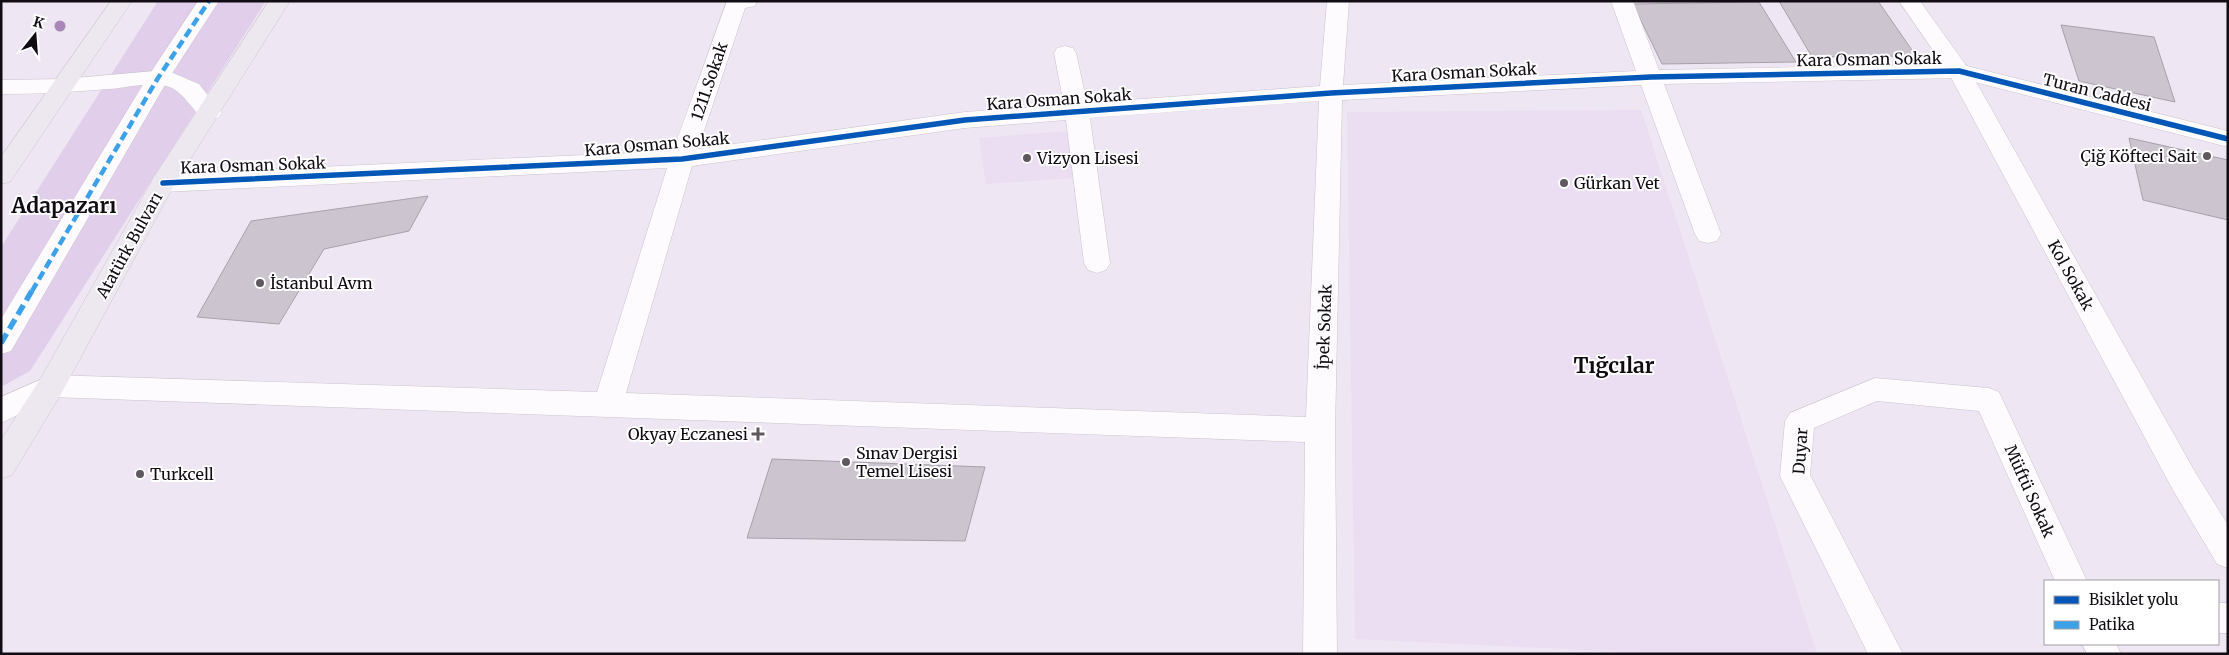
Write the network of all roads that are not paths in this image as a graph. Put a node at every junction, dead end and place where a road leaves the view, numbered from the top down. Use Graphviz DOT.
graph roads {
  1 [pos="122,1"];
  2 [pos="209,1"];
  3 [pos="280,1"];
  4 [pos="1338,1"];
  5 [pos="1622,1"];
  6 [pos="1909,1"];
  7 [pos="742,2"];
  8 [pos="1065,53"];
  9 [pos="1959,71"];
  10 [pos="1651,77"];
  11 [pos="158,78"];
  12 [pos="63,86"];
  13 [pos="1,87"];
  14 [pos="1331,93"];
  15 [pos="1077,111"];
  16 [pos="210,113"];
  17 [pos="2228,139"];
  18 [pos="682,159"];
  19 [pos="1,176"];
  20 [pos="164,183"];
  21 [pos="1708,234"];
  22 [pos="1097,263"];
  23 [pos="1,344"];
  24 [pos="51,386"];
  25 [pos="1989,400"];
  26 [pos="608,404"];
  27 [pos="1,411"];
  28 [pos="1320,430"];
  29 [pos="1,466"];
  30 [pos="2228,554"];
  31 [pos="2071,580"];
  32 [pos="1320,654"];
  33 [pos="1886,654"];
  1 -- 12 [label="main road"];
  2 -- 11 [label="street"];
  3 -- 16 [label="main road, Atatürk Bulvarı"];
  4 -- 14 [label="street, İpek Sokak"];
  5 -- 10 [label="street"];
  6 -- 9 [label="street, Kol Sokak"];
  7 -- 18 [label="street, 1211.Sokak"];
  8 -- 15 [label="street"];
  9 -- 10 [label="street, Kara Osman Sokak"];
  9 -- 17 [label="street, Turan Caddesi"];
  9 -- 30 [label="street, Kol Sokak"];
  10 -- 14 [label="street, Kara Osman Sokak"];
  10 -- 21 [label="street"];
  11 -- 12 [label="street"];
  11 -- 16 [label="street"];
  11 -- 23 [label="street"];
  12 -- 13 [label="street"];
  12 -- 19 [label="main road"];
  14 -- 15 [label="street, Kara Osman Sokak"];
  14 -- 28 [label="street, İpek Sokak"];
  15 -- 18 [label="street, Kara Osman Sokak"];
  15 -- 22 [label="street"];
  16 -- 20 [label="main road, Atatürk Bulvarı"];
  18 -- 20 [label="street, Kara Osman Sokak"];
  18 -- 26 [label="street, 1211.Sokak"];
  20 -- 24 [label="main road, Atatürk Bulvarı"];
  24 -- 26 [label="street"];
  24 -- 27 [label="street"];
  24 -- 29 [label="main road, Atatürk Bulvarı"];
  25 -- 31 [label="street, Müftü Sokak"];
  25 -- 33 [label="street, Duyar"];
  26 -- 28 [label="street"];
  28 -- 32 [label="street, İpek Sokak"];
}
